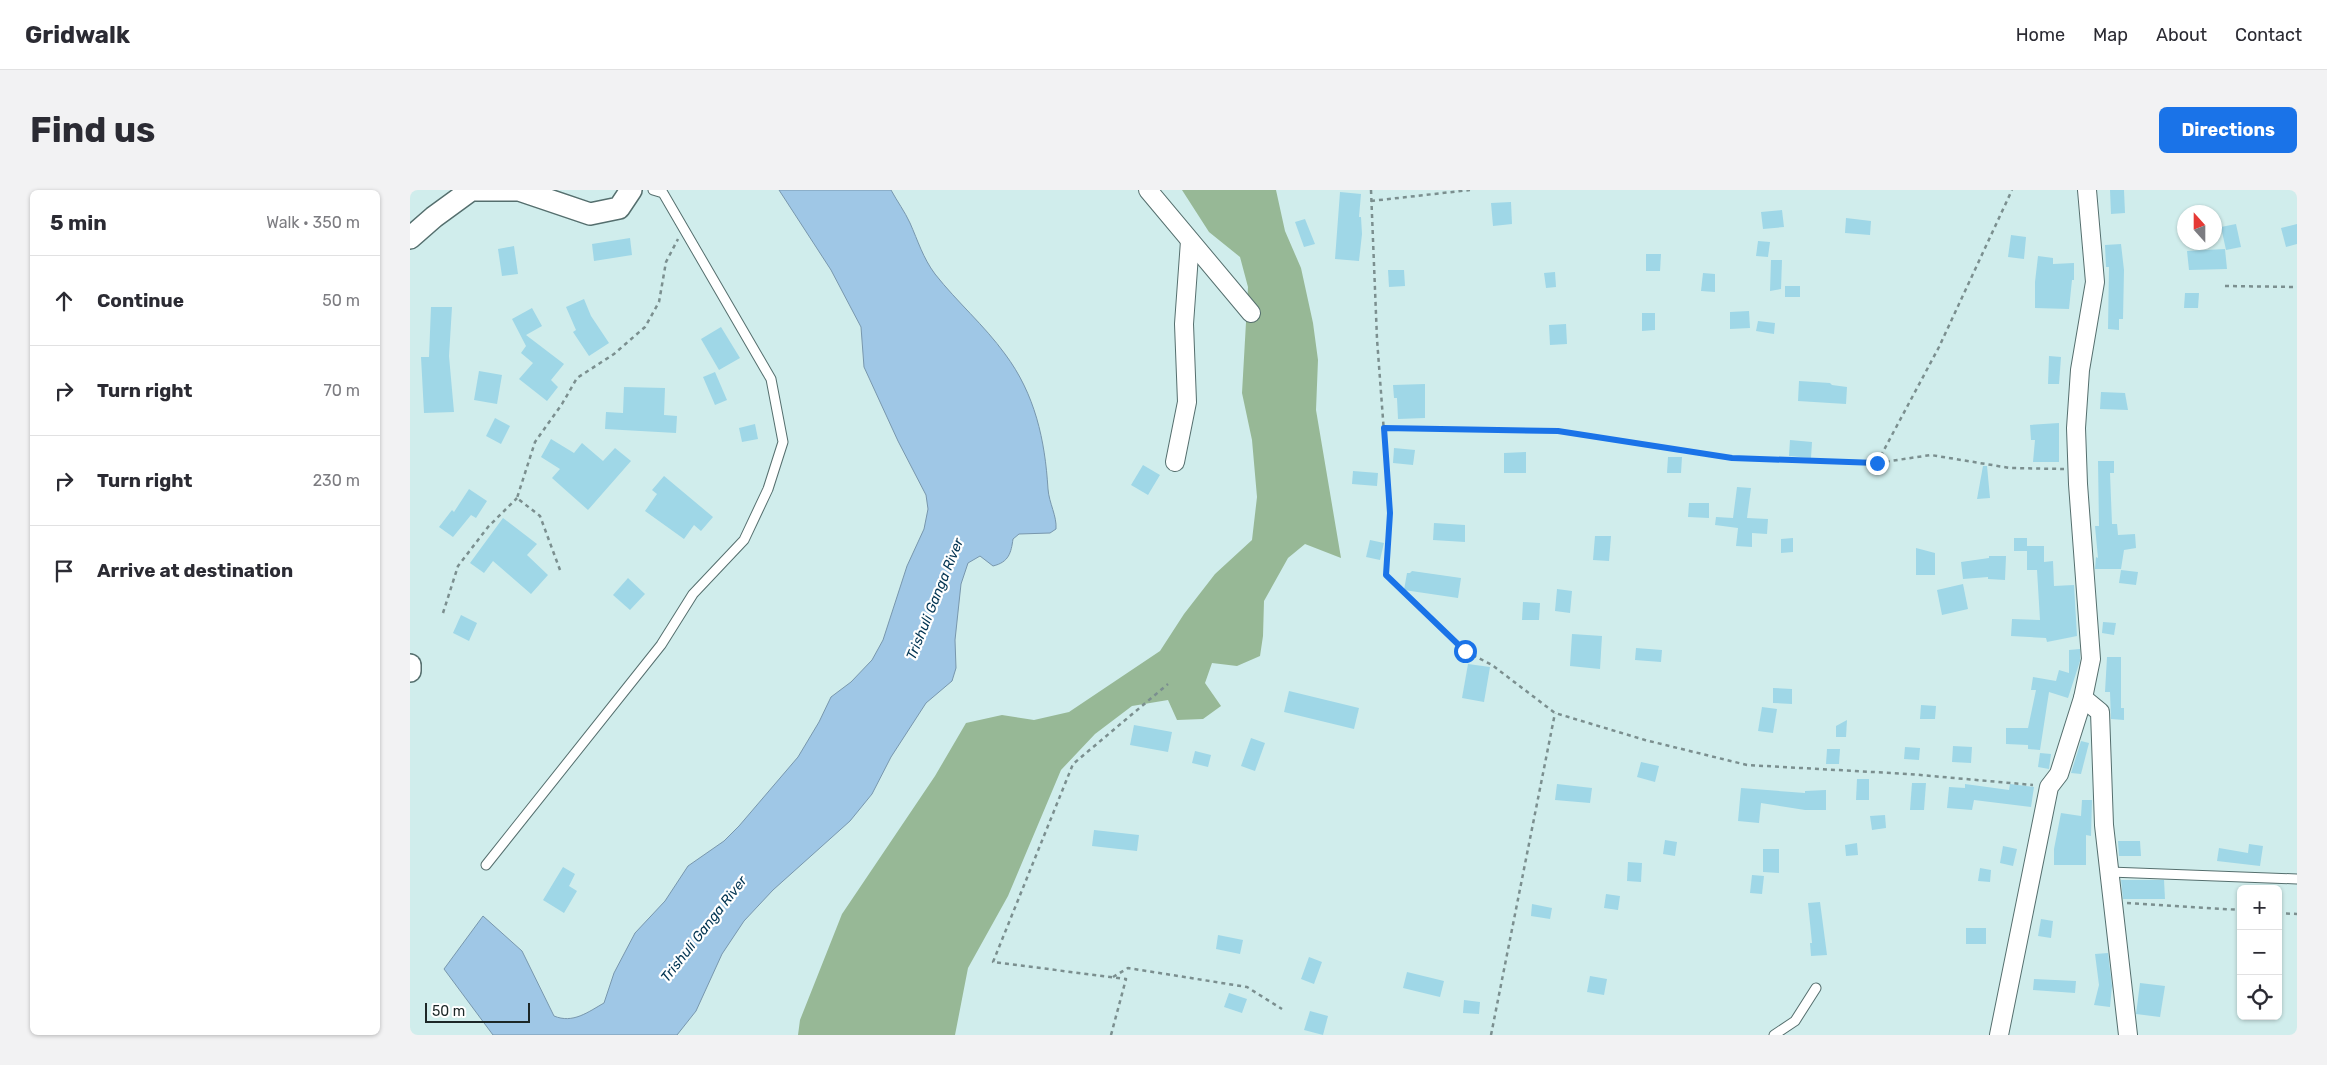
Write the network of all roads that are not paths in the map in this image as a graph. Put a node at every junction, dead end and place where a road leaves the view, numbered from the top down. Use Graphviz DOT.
graph roads {
  1 [pos="631,190"];
  2 [pos="654,190"];
  3 [pos="1148,190"];
  4 [pos="2087,190"];
  5 [pos="410,238"];
  6 [pos="1190,241"];
  7 [pos="1251,314"];
  8 [pos="1175,462"];
  9 [pos="410,665"];
  10 [pos="410,671"];
  11 [pos="2083,698"];
  12 [pos="486,864"];
  13 [pos="2110,872"];
  14 [pos="2297,879"];
  15 [pos="1816,988"];
  16 [pos="1774,1035"];
  17 [pos="2000,1035"];
  18 [pos="2128,1035"];
  1 -- 5 [label="street"];
  2 -- 12 [label="lane"];
  3 -- 6 [label="street"];
  4 -- 11 [label="street"];
  6 -- 7 [label="street"];
  6 -- 8 [label="street"];
  9 -- 10 [label="street"];
  11 -- 13 [label="street"];
  11 -- 17 [label="street"];
  13 -- 14 [label="lane"];
  13 -- 18 [label="street"];
  15 -- 16 [label="lane"];
}
